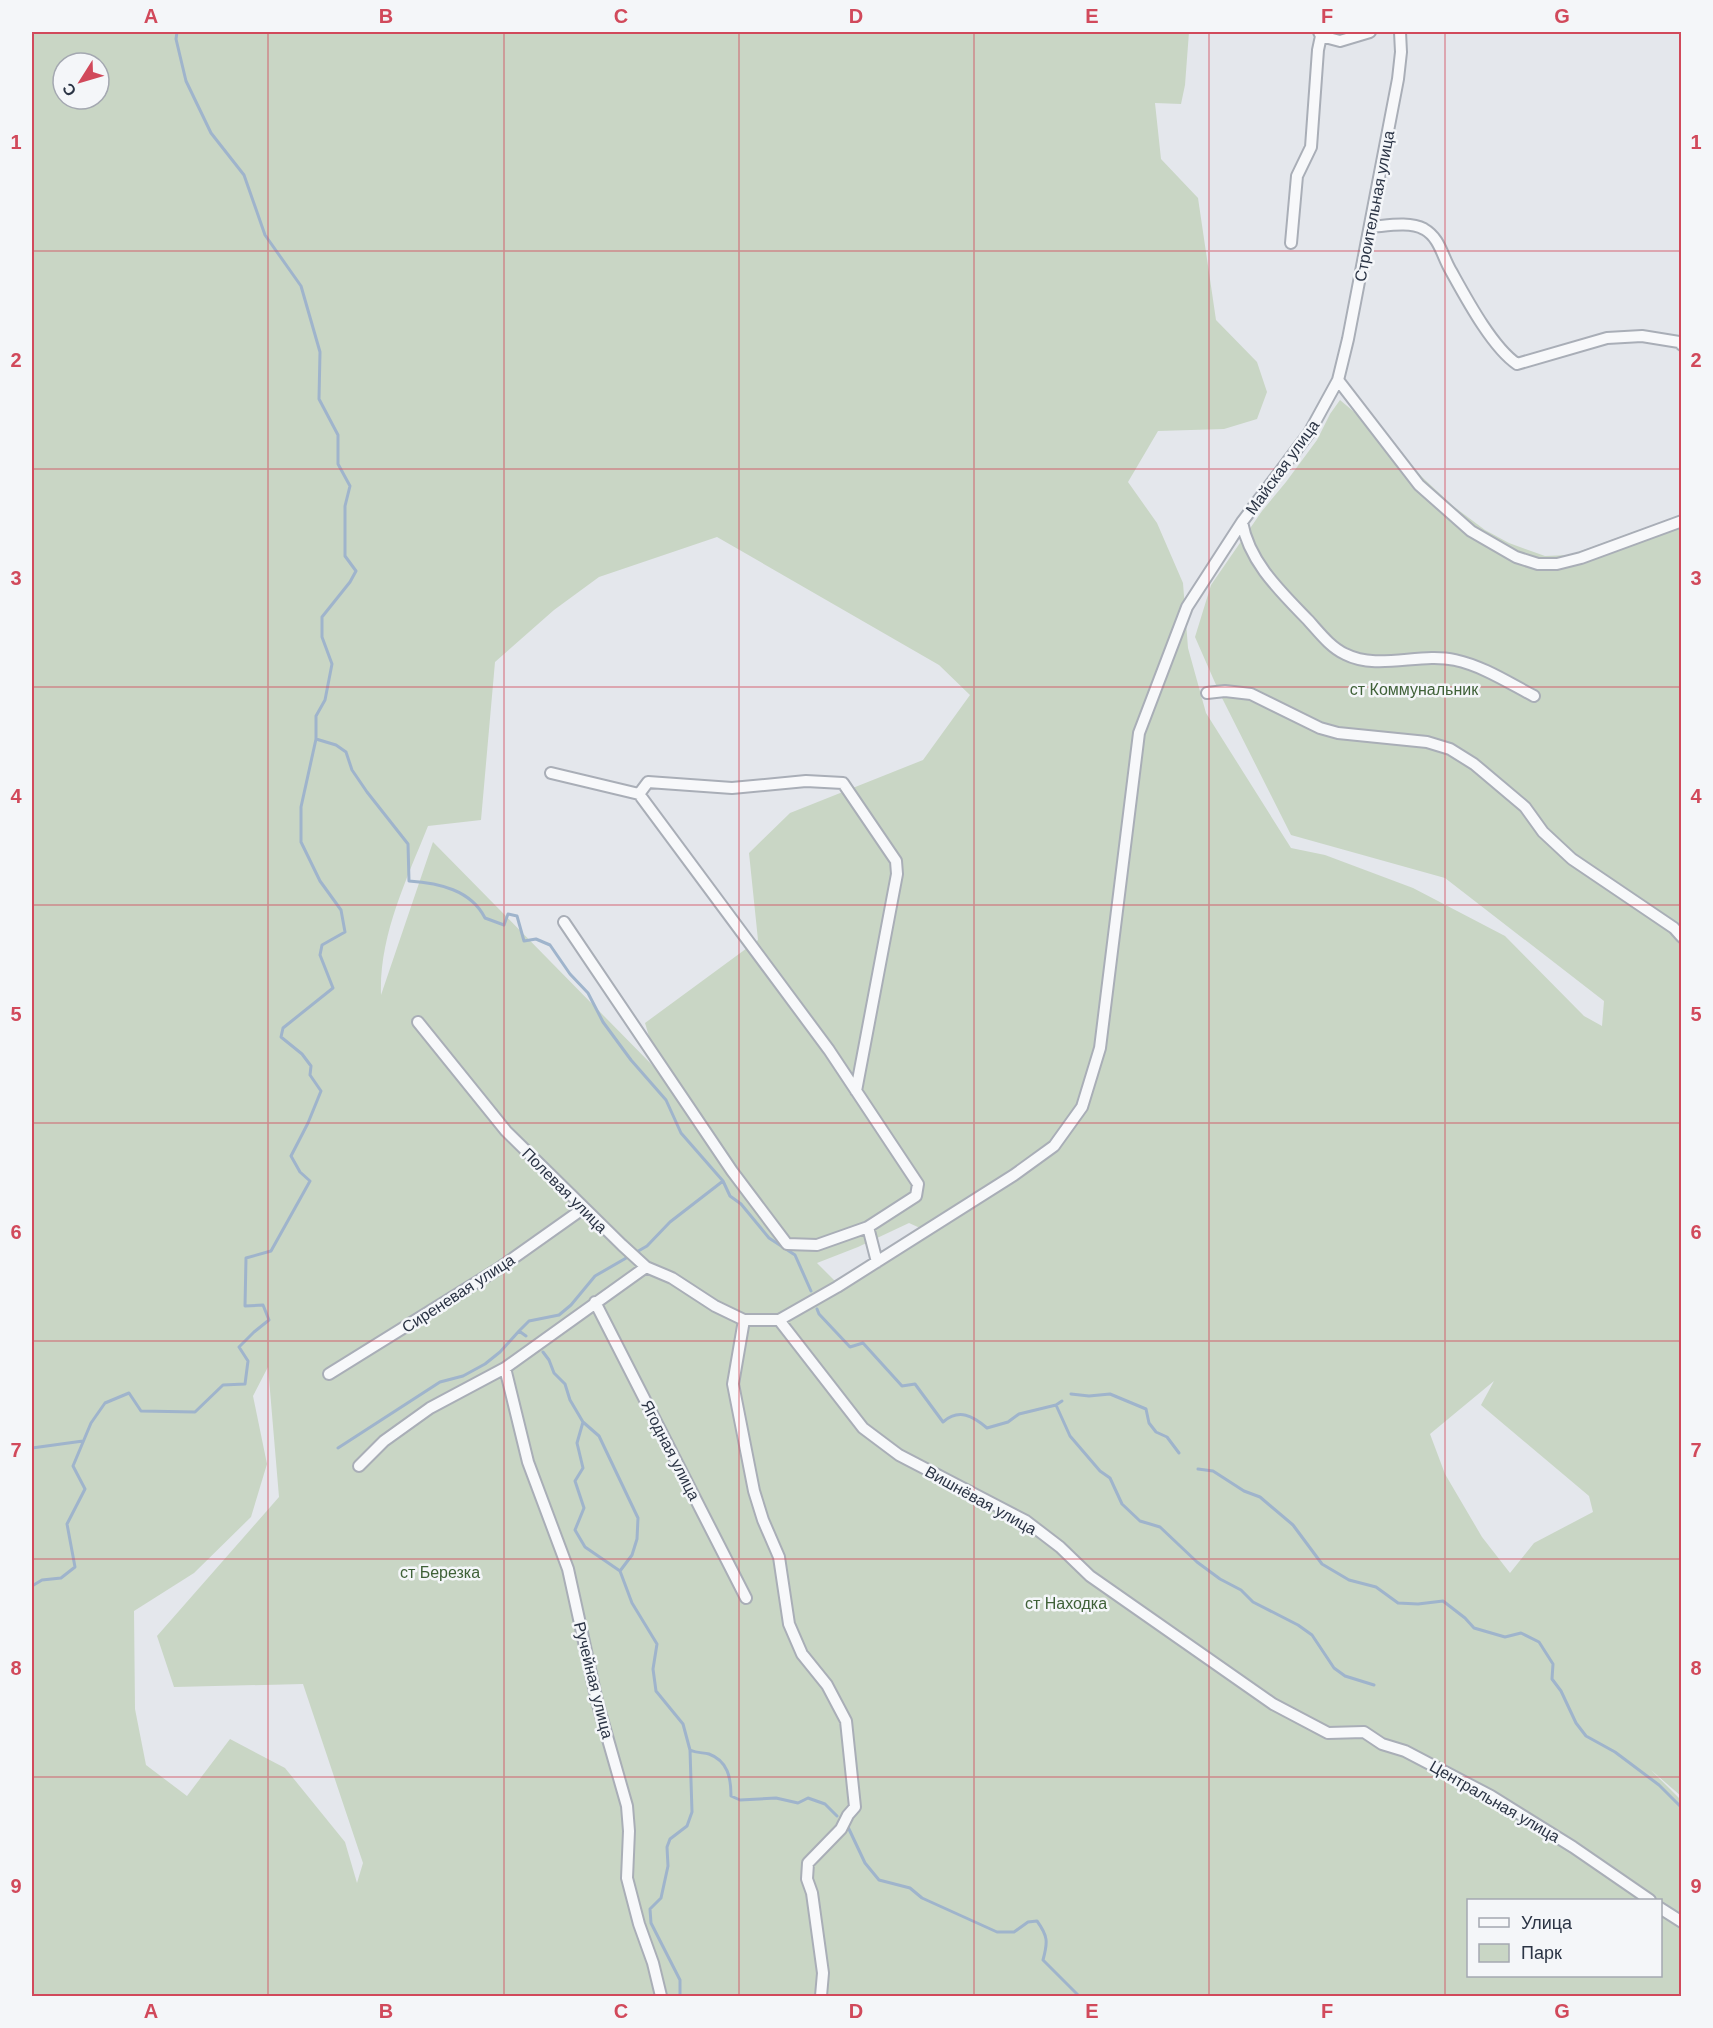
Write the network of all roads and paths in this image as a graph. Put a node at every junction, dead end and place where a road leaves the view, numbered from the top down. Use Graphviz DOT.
graph roads {
  1 [pos="1370,32"];
  2 [pos="1400,32"];
  3 [pos="1320,34"];
  4 [pos="1370,227"];
  5 [pos="1291,243"];
  6 [pos="1682,345"];
  7 [pos="1338,380"];
  8 [pos="1682,521"];
  9 [pos="1242,522"];
  10 [pos="1207,693"];
  11 [pos="1534,696"];
  12 [pos="551,773"];
  13 [pos="639,794"];
  14 [pos="564,922"];
  15 [pos="1682,937"];
  16 [pos="418,1022"];
  17 [pos="856,1091"];
  18 [pos="584,1208"];
  19 [pos="868,1227"];
  20 [pos="877,1262"];
  21 [pos="642,1264"];
  22 [pos="595,1302"];
  23 [pos="744,1320"];
  24 [pos="779,1320"];
  25 [pos="505,1368"];
  26 [pos="329,1374"];
  27 [pos="359,1466"];
  28 [pos="746,1598"];
  29 [pos="1328,1733"];
  30 [pos="1649,1899"];
  31 [pos="1662,1909"];
  32 [pos="1682,1922"];
  33 [pos="661,1996"];
  34 [pos="821,1996"];
  1 -- 3 [label="street"];
  2 -- 4 [label="street, Строительная улица"];
  3 -- 5 [label="street"];
  4 -- 6 [label="street"];
  4 -- 7 [label="street, Строительная улица"];
  7 -- 8 [label="street"];
  7 -- 9 [label="street, Майская улица"];
  9 -- 11 [label="street, Майская улица"];
  9 -- 20 [label="street, Майская улица"];
  10 -- 15 [label="street"];
  12 -- 13 [label="street"];
  13 -- 17 [label="street"];
  13 -- 17 [label="street"];
  14 -- 19 [label="street"];
  16 -- 18 [label="street, Полевая улица"];
  17 -- 19 [label="street"];
  18 -- 21 [label="street, Полевая улица"];
  18 -- 26 [label="street, Сиреневая улица"];
  19 -- 20 [label="street"];
  20 -- 24 [label="street, Майская улица"];
  21 -- 22 [label="street"];
  21 -- 23 [label="street, Полевая улица"];
  22 -- 25 [label="street"];
  22 -- 28 [label="street, Ягодная улица"];
  23 -- 24 [label="street"];
  23 -- 34 [label="street"];
  24 -- 29 [label="street, Вишнёвая улица"];
  25 -- 27 [label="street"];
  25 -- 33 [label="street, Ручейная улица"];
  29 -- 30 [label="street, Центральная улица"];
  31 -- 32 [label="street"];
}
